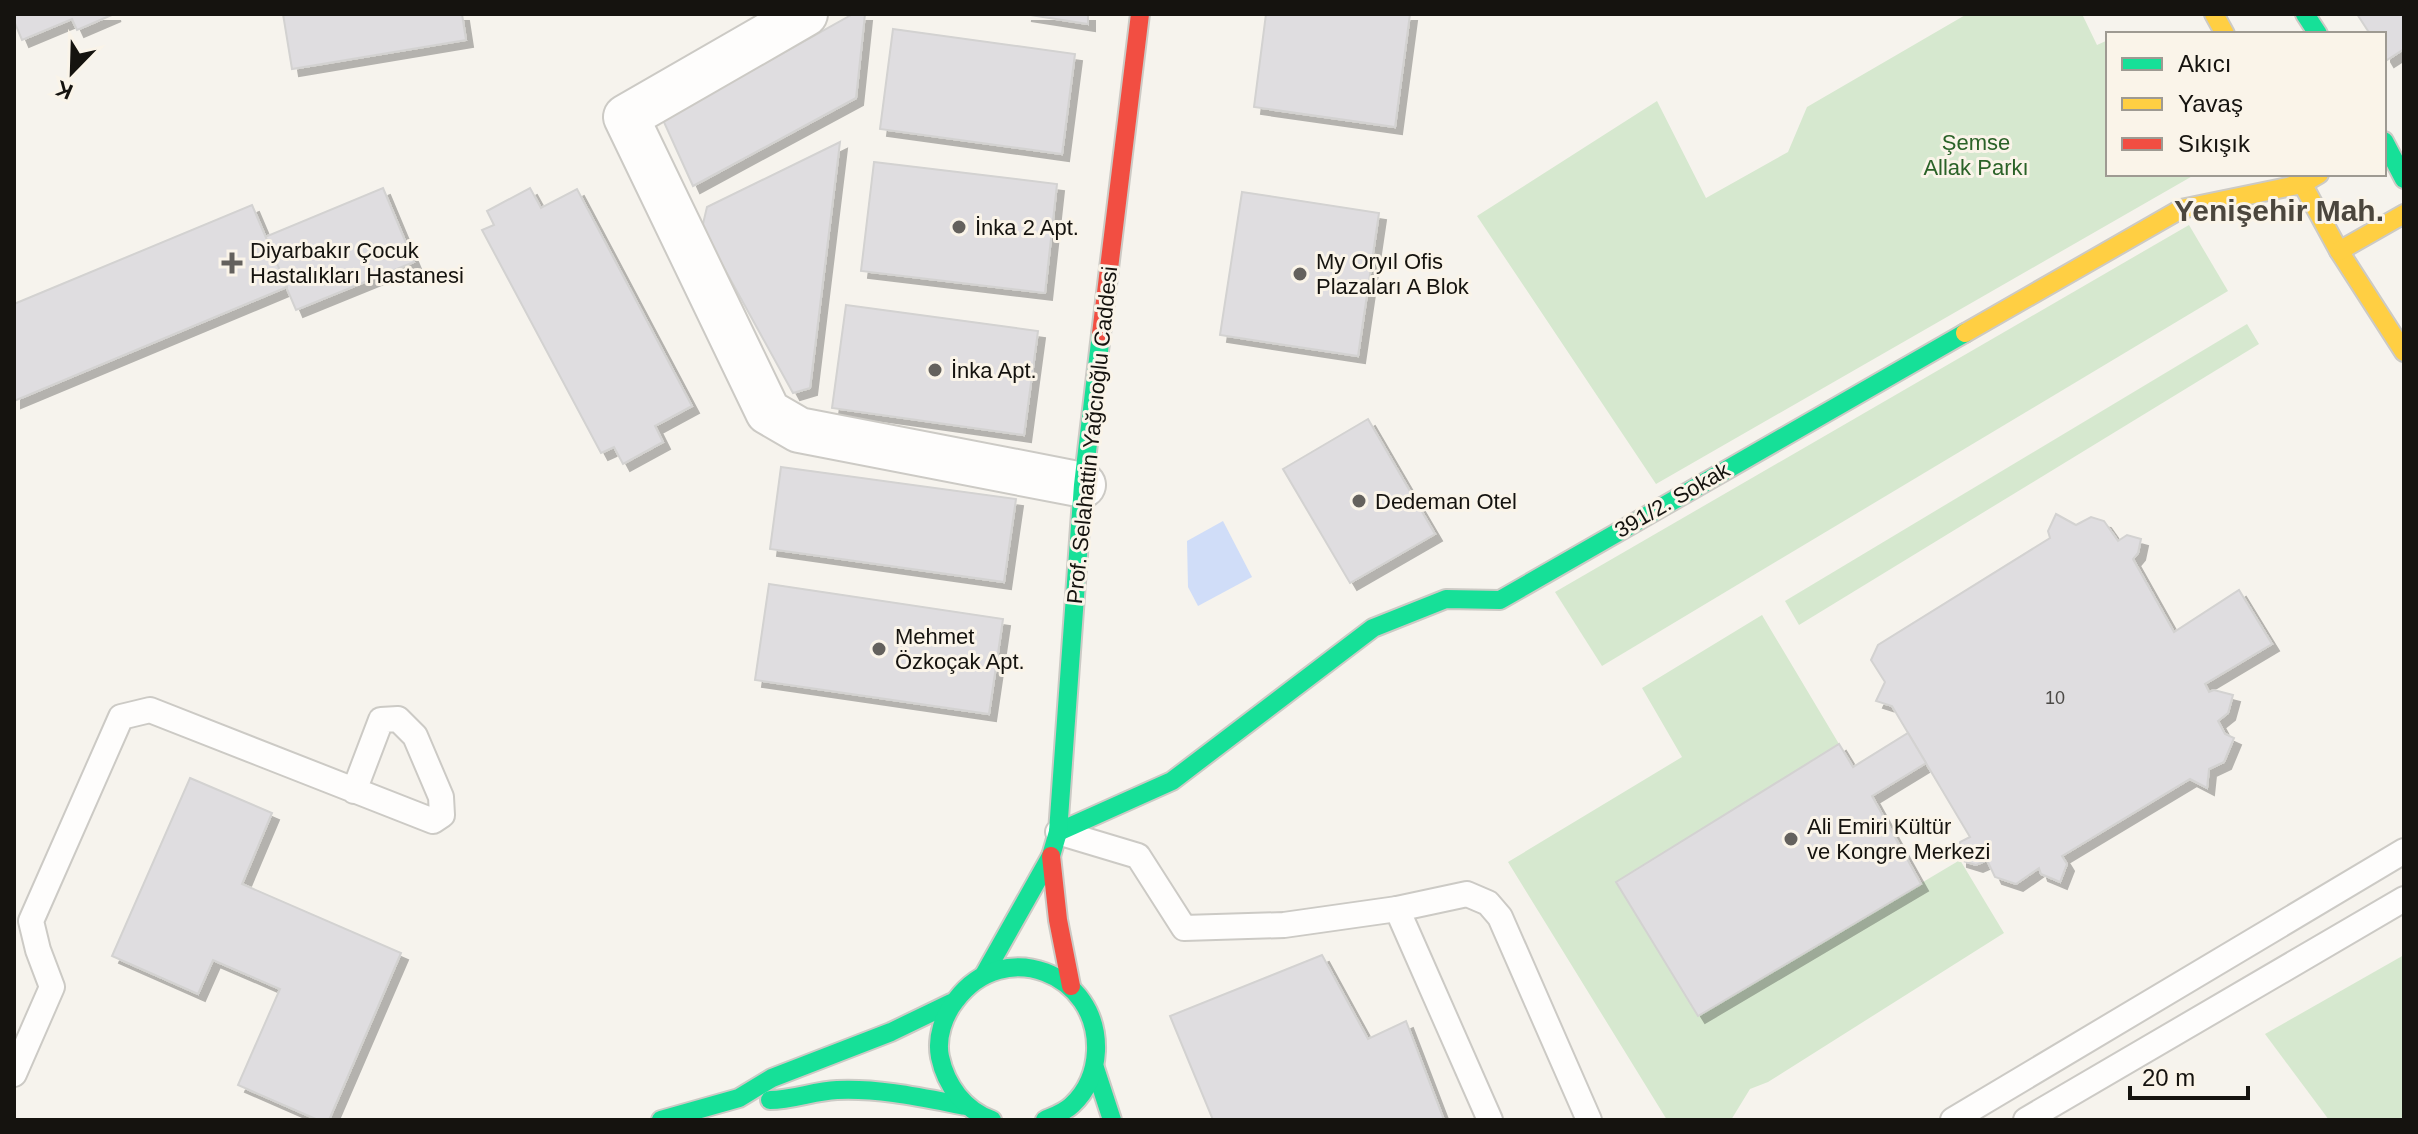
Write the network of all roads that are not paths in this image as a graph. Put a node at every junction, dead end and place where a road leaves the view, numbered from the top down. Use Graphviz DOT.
graph roads {
  1 [pos="805,14"];
  2 [pos="1140,14"];
  3 [pos="2214,14"];
  4 [pos="2305,14"];
  5 [pos="2224,32"];
  6 [pos="2317,32"];
  7 [pos="2386,142"];
  8 [pos="2299,179"];
  9 [pos="2404,179"];
  10 [pos="2404,214"];
  11 [pos="2339,251"];
  12 [pos="2404,352"];
  13 [pos="1083,485"];
  14 [pos="354,791"];
  15 [pos="1058,832"];
  16 [pos="2404,851"];
  17 [pos="1051,856"];
  18 [pos="2404,899"];
  19 [pos="1397,909"];
  20 [pos="985,973"];
  21 [pos="1071,986"];
  22 [pos="951,1003"];
  23 [pos="1095,1068"];
  24 [pos="14,1074"];
  25 [pos="739,1098"];
  26 [pos="966,1106"];
  27 [pos="661,1120"];
  28 [pos="992,1120"];
  29 [pos="1045,1120"];
  30 [pos="1112,1120"];
  31 [pos="1490,1120"];
  32 [pos="1589,1120"];
  33 [pos="1953,1120"];
  34 [pos="2026,1120"];
  1 -- 13 [label="street"];
  2 -- 13 [label="street, Prof. Selahattin Yağcıoğlu Caddesi"];
  3 -- 5 [label="street"];
  4 -- 6 [label="street"];
  7 -- 9 [label="street"];
  8 -- 11 [label="street"];
  8 -- 15 [label="street, 391/2. Sokak"];
  10 -- 11 [label="street"];
  11 -- 12 [label="street"];
  13 -- 15 [label="street, Prof. Selahattin Yağcıoğlu Caddesi"];
  14 -- 24 [label="lane"];
  15 -- 17 [label="street, Prof. Selahattin Yağcıoğlu Caddesi"];
  15 -- 19 [label="lane"];
  16 -- 33 [label="lane"];
  17 -- 20 [label="street, Prof. Selahattin Yağcıoğlu Caddesi"];
  17 -- 21 [label="street, Prof. Selahattin Yağcıoğlu Caddesi"];
  18 -- 34 [label="lane"];
  19 -- 31 [label="lane"];
  19 -- 32 [label="lane"];
  20 -- 21 [label="street"];
  20 -- 22 [label="street"];
  21 -- 23 [label="street"];
  22 -- 25 [label="street"];
  22 -- 26 [label="street"];
  23 -- 29 [label="street"];
  23 -- 30 [label="street"];
  25 -- 26 [label="street"];
  25 -- 27 [label="street"];
  26 -- 28 [label="street"];
}
